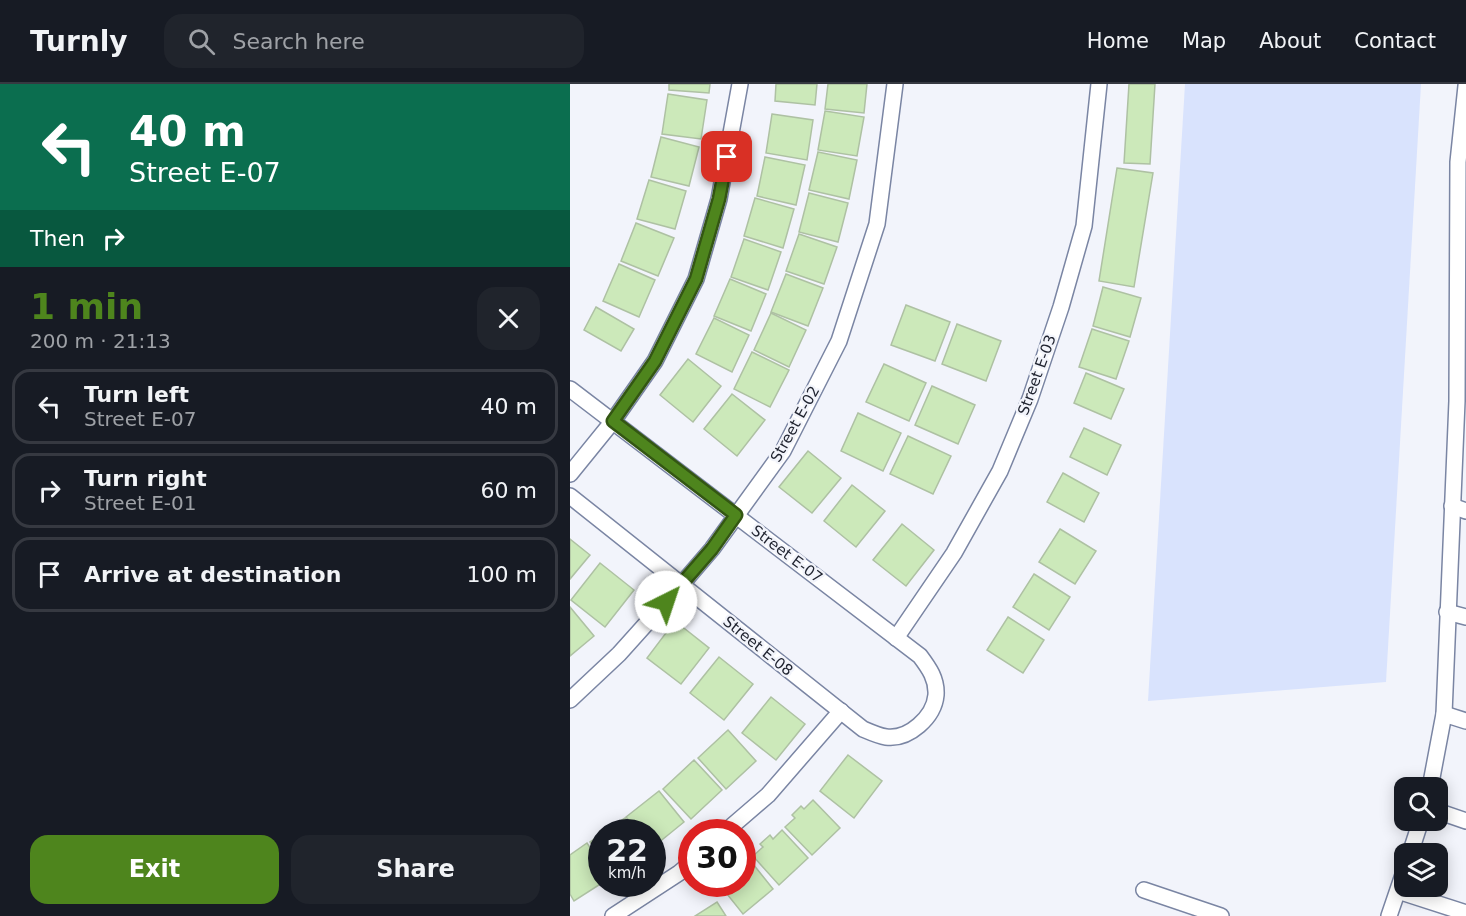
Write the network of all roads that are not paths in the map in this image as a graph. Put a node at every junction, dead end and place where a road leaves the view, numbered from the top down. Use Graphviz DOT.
graph roads {
  1 [pos="740,84"];
  2 [pos="895,84"];
  3 [pos="1099,84"];
  4 [pos="1466,86"];
  5 [pos="1462,294"];
  6 [pos="570,389"];
  7 [pos="1461,402"];
  8 [pos="613,421"];
  9 [pos="570,474"];
  10 [pos="570,496"];
  11 [pos="1459,508"];
  12 [pos="736,515"];
  13 [pos="681,585"];
  14 [pos="1447,612"];
  15 [pos="1466,617"];
  16 [pos="896,638"];
  17 [pos="570,700"];
  18 [pos="841,711"];
  19 [pos="1444,714"];
  20 [pos="927,718"];
  21 [pos="1466,721"];
  22 [pos="1432,777"];
  23 [pos="1448,815"];
  24 [pos="740,819"];
  25 [pos="1466,821"];
  26 [pos="678,874"];
  27 [pos="1144,890"];
  28 [pos="1396,897"];
  29 [pos="1417,897"];
  30 [pos="1466,913"];
  31 [pos="613,916"];
  32 [pos="1221,916"];
  33 [pos="1389,916"];
  1 -- 8 [label="street"];
  2 -- 12 [label="street, Street E-02"];
  3 -- 16 [label="street, Street E-03"];
  4 -- 5 [label="street"];
  5 -- 7 [label="street"];
  6 -- 8 [label="street, Street E-07"];
  7 -- 11 [label="street"];
  8 -- 9 [label="street"];
  8 -- 12 [label="street, Street E-07"];
  10 -- 13 [label="street, Street E-08"];
  11 -- 14 [label="street"];
  12 -- 13 [label="street, Street E-02"];
  12 -- 16 [label="street, Street E-07"];
  13 -- 17 [label="street, Street E-02"];
  13 -- 18 [label="street, Street E-08"];
  14 -- 15 [label="street"];
  14 -- 19 [label="street"];
  16 -- 20 [label="street, Street E-07"];
  18 -- 20 [label="street, Street E-08"];
  18 -- 24 [label="street"];
  19 -- 21 [label="street"];
  19 -- 22 [label="street"];
  23 -- 25 [label="street"];
  26 -- 31 [label="street"];
  27 -- 32 [label="street"];
  28 -- 33 [label="street"];
  29 -- 30 [label="street"];
}
